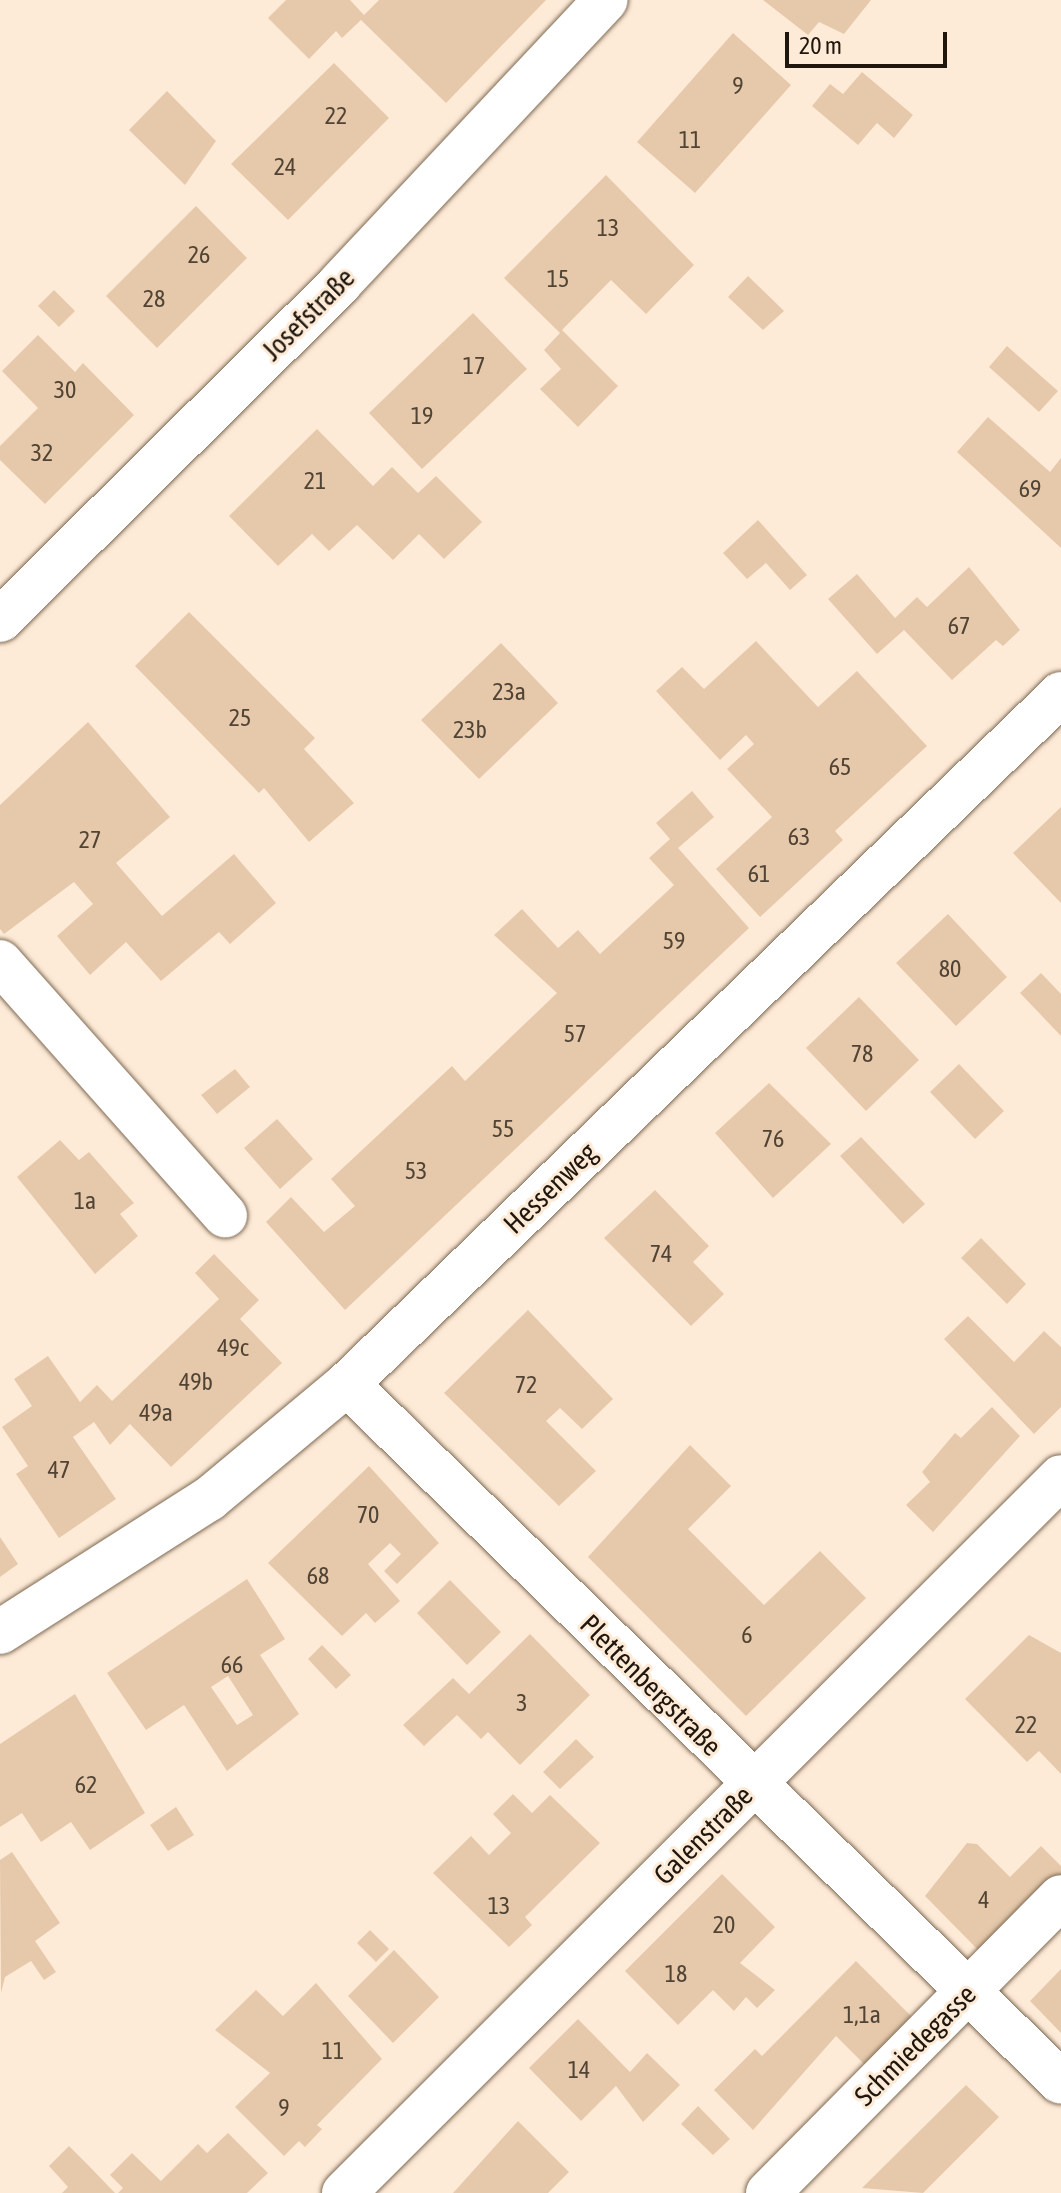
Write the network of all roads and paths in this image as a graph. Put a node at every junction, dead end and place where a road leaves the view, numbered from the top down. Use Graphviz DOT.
graph roads {
  1 [pos="606,0"];
  2 [pos="0,620"];
  3 [pos="1061,694"];
  4 [pos="0,962"];
  5 [pos="225,1215"];
  6 [pos="347,1384"];
  7 [pos="1061,1477"];
  8 [pos="0,1632"];
  9 [pos="753,1786"];
  10 [pos="1061,1897"];
  11 [pos="967,1993"];
  12 [pos="1061,2082"];
  13 [pos="344,2193"];
  14 [pos="768,2193"];
  1 -- 2 [label="street, Josefstraße"];
  3 -- 6 [label="street, Hessenweg"];
  4 -- 5 [label="street"];
  6 -- 8 [label="street, Hessenweg"];
  6 -- 9 [label="street, Plettenbergstraße"];
  7 -- 9 [label="street, Galenstraße"];
  9 -- 11 [label="street, Plettenbergstraße"];
  9 -- 13 [label="street, Galenstraße"];
  10 -- 11 [label="street, Schmiedegasse"];
  11 -- 12 [label="street, Plettenbergstraße"];
  11 -- 14 [label="street, Schmiedegasse"];
}
